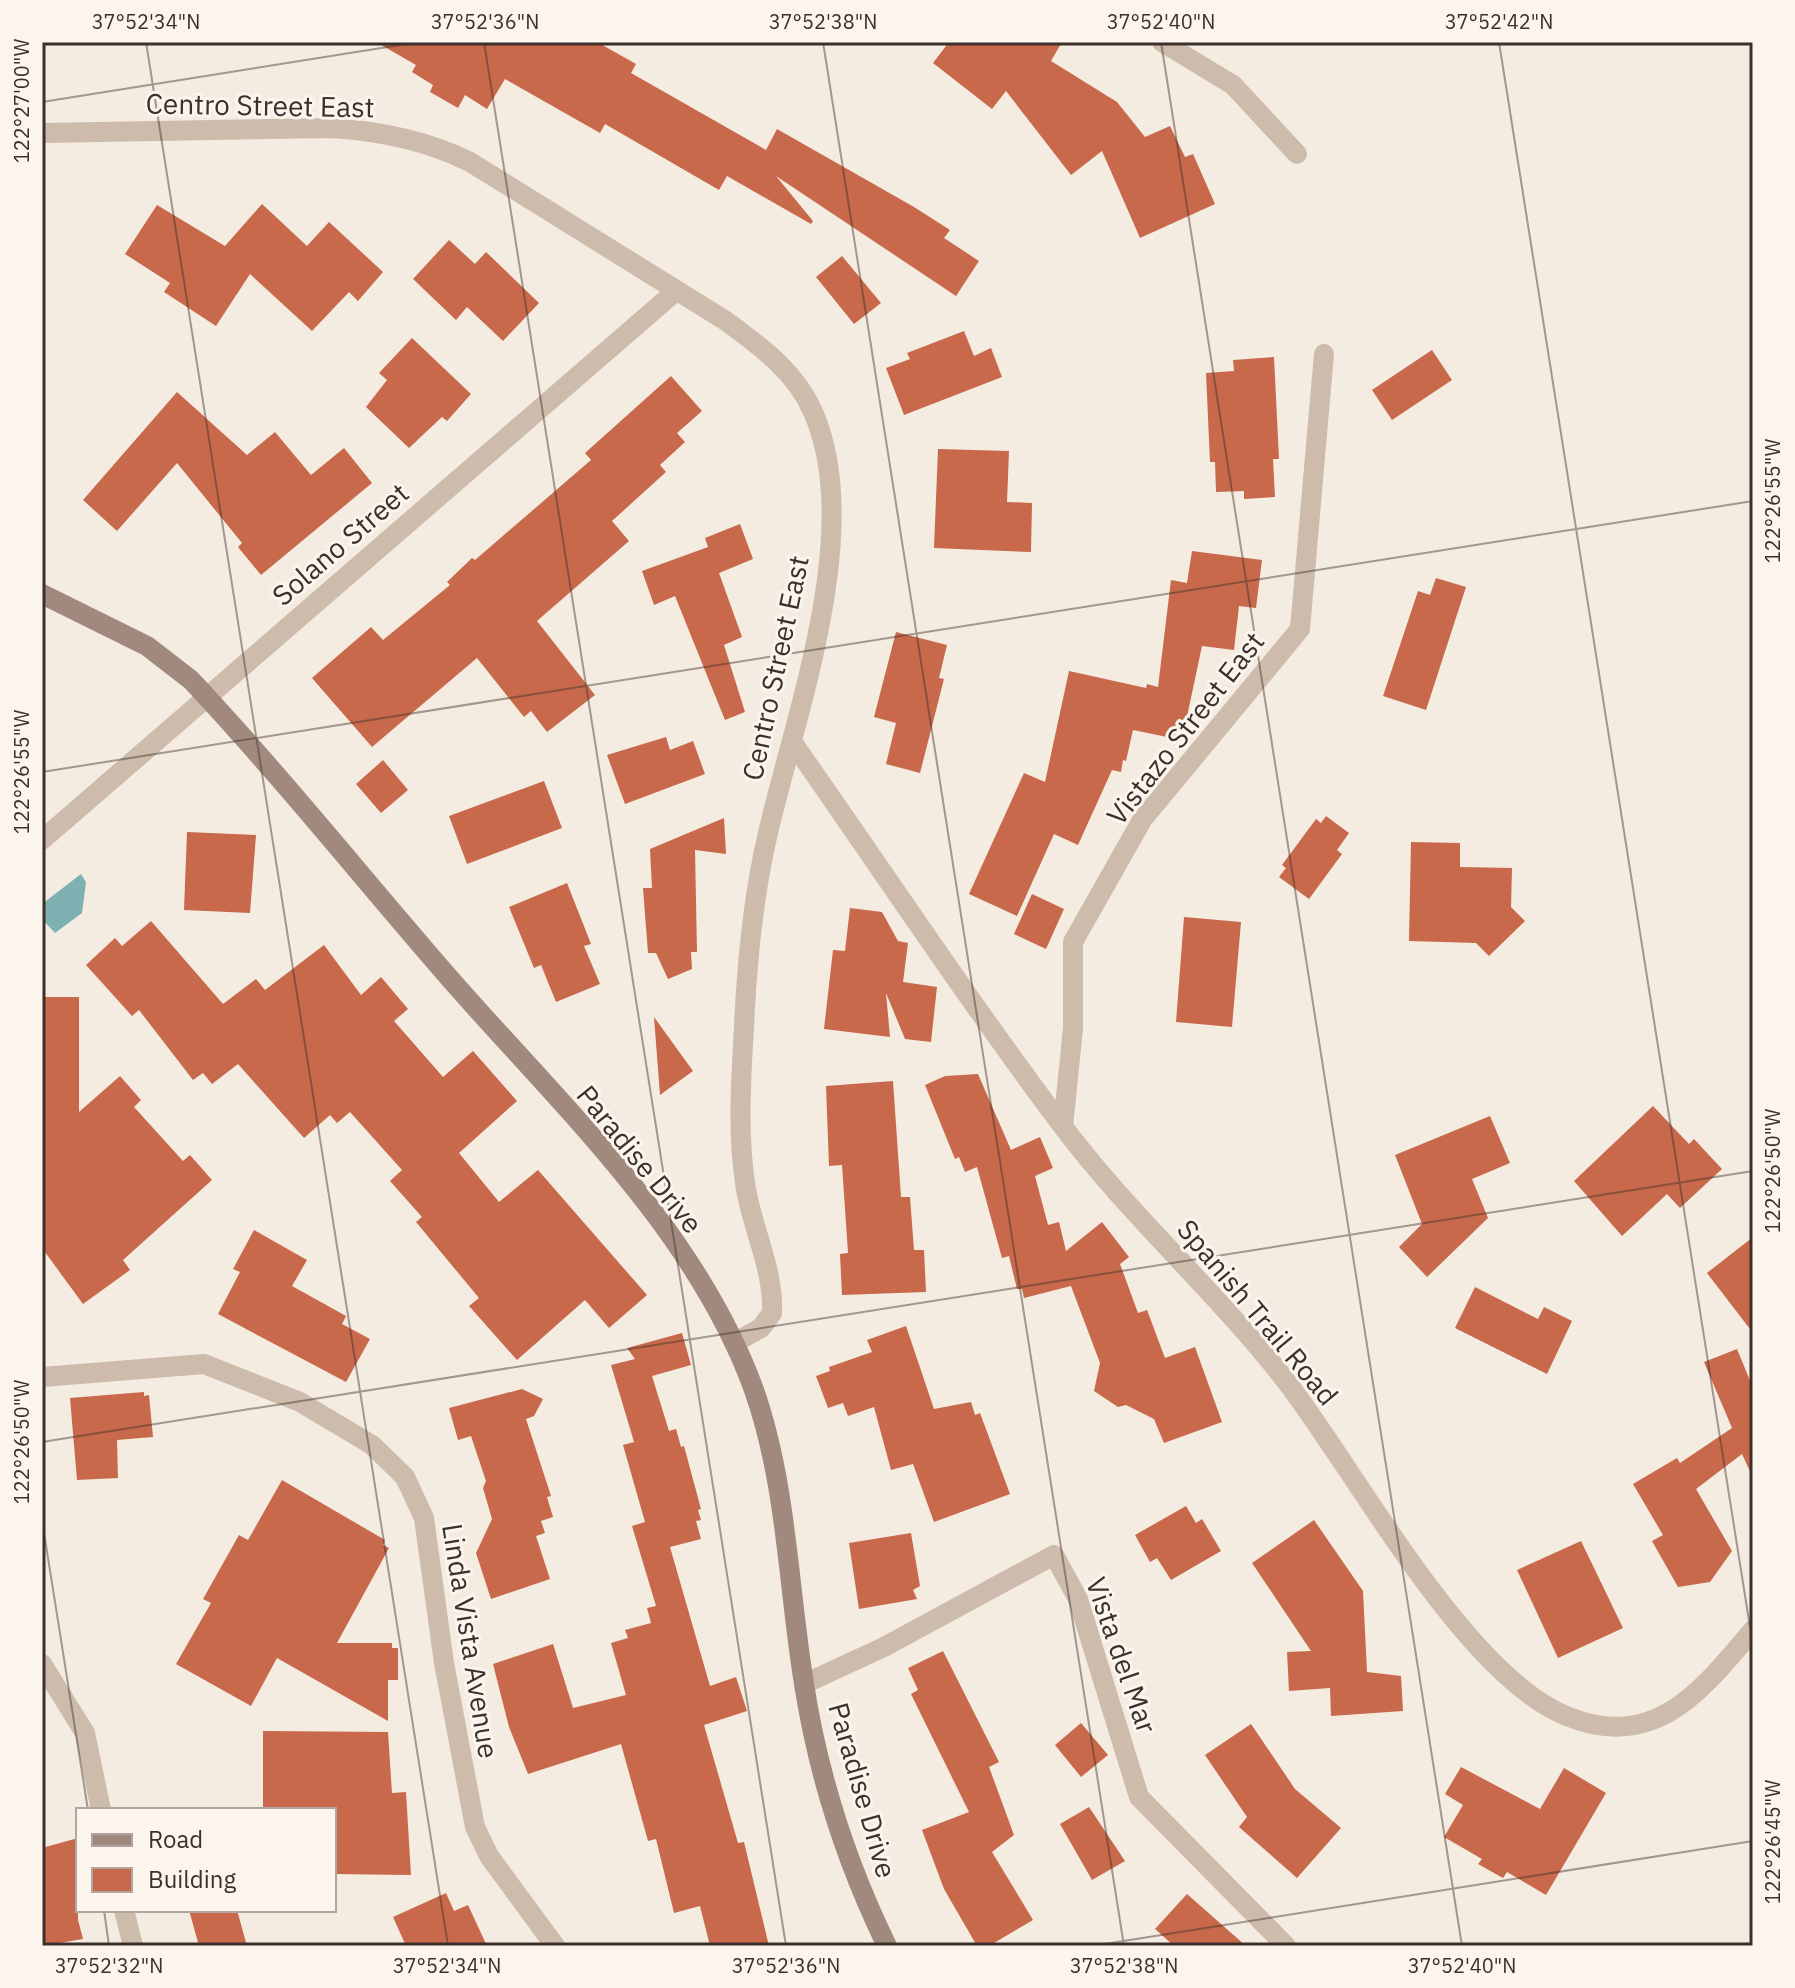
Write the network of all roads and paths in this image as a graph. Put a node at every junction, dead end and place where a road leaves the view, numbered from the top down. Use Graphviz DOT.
graph roads {
  1 [pos="1162,42"];
  2 [pos="42,133"];
  3 [pos="1297,154"];
  4 [pos="676,291"];
  5 [pos="1324,354"];
  6 [pos="42,594"];
  7 [pos="207,697"];
  8 [pos="793,743"];
  9 [pos="42,840"];
  10 [pos="1063,1127"];
  11 [pos="734,1343"];
  12 [pos="42,1377"];
  13 [pos="1753,1630"];
  14 [pos="42,1664"];
  15 [pos="804,1684"];
  16 [pos="101,1808"];
  17 [pos="124,1912"];
  18 [pos="133,1946"];
  19 [pos="555,1946"];
  20 [pos="887,1946"];
  21 [pos="1286,1946"];
  1 -- 3 [label="street"];
  2 -- 4 [label="street, Centro Street East"];
  4 -- 7 [label="street, Solano Street"];
  4 -- 8 [label="street, Centro Street East"];
  5 -- 10 [label="street, Vistazo Street East"];
  6 -- 7 [label="street, Paradise Drive"];
  7 -- 9 [label="street, Solano Street"];
  7 -- 11 [label="street, Paradise Drive"];
  8 -- 10 [label="street, Spanish Trail Road"];
  8 -- 11 [label="street, Centro Street East"];
  10 -- 13 [label="street, Spanish Trail Road"];
  11 -- 15 [label="street, Paradise Drive"];
  12 -- 19 [label="street, Linda Vista Avenue"];
  14 -- 16 [label="street"];
  15 -- 20 [label="street, Paradise Drive"];
  15 -- 21 [label="street, Vista del Mar"];
  17 -- 18 [label="street"];
}
